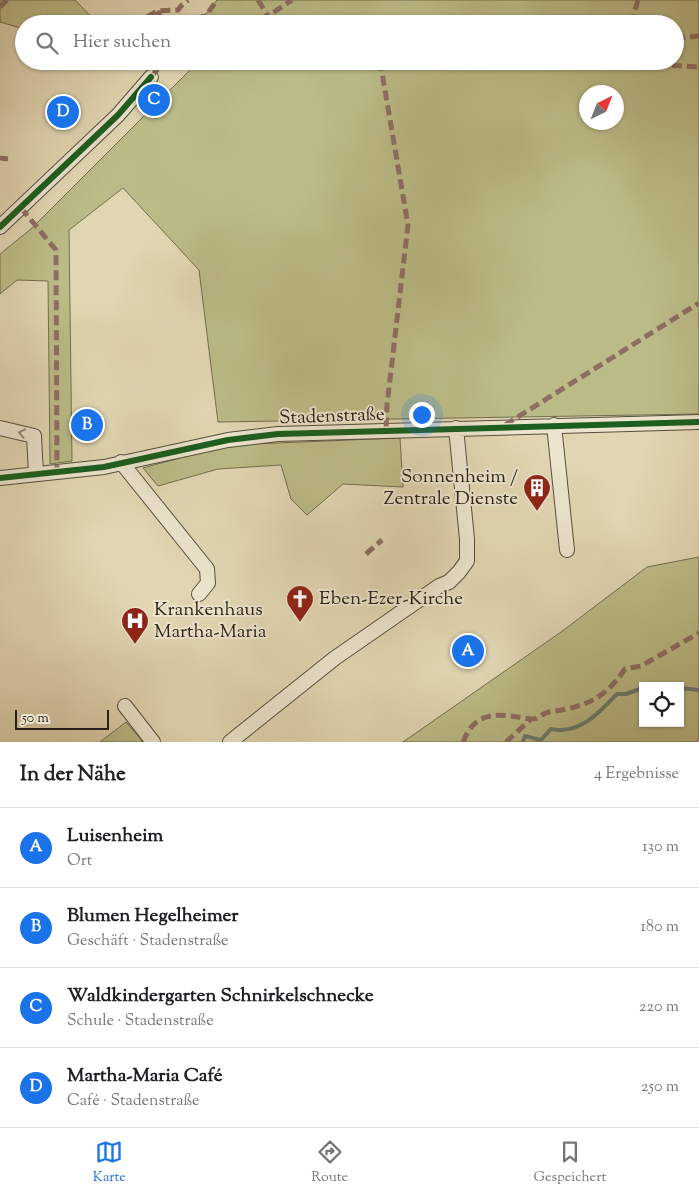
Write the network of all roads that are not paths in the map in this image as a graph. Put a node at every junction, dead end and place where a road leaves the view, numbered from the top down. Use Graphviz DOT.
graph roads {
  1 [pos="151,76"];
  2 [pos="0,227"];
  3 [pos="699,422"];
  4 [pos="554,425"];
  5 [pos="0,428"];
  6 [pos="456,428"];
  7 [pos="121,462"];
  8 [pos="36,474"];
  9 [pos="0,478"];
  10 [pos="567,550"];
  11 [pos="199,594"];
  12 [pos="125,706"];
  13 [pos="153,742"];
  14 [pos="230,742"];
  1 -- 2 [label="street"];
  3 -- 4 [label="street, Stadenstraße"];
  4 -- 6 [label="street, Stadenstraße"];
  4 -- 10 [label="street"];
  8 -- 5 [label="street, one-way"];
  6 -- 7 [label="street, Stadenstraße"];
  6 -- 14 [label="street"];
  7 -- 8 [label="street, Stadenstraße"];
  7 -- 11 [label="street"];
  8 -- 9 [label="street, Stadenstraße"];
  12 -- 13 [label="street"];
}
